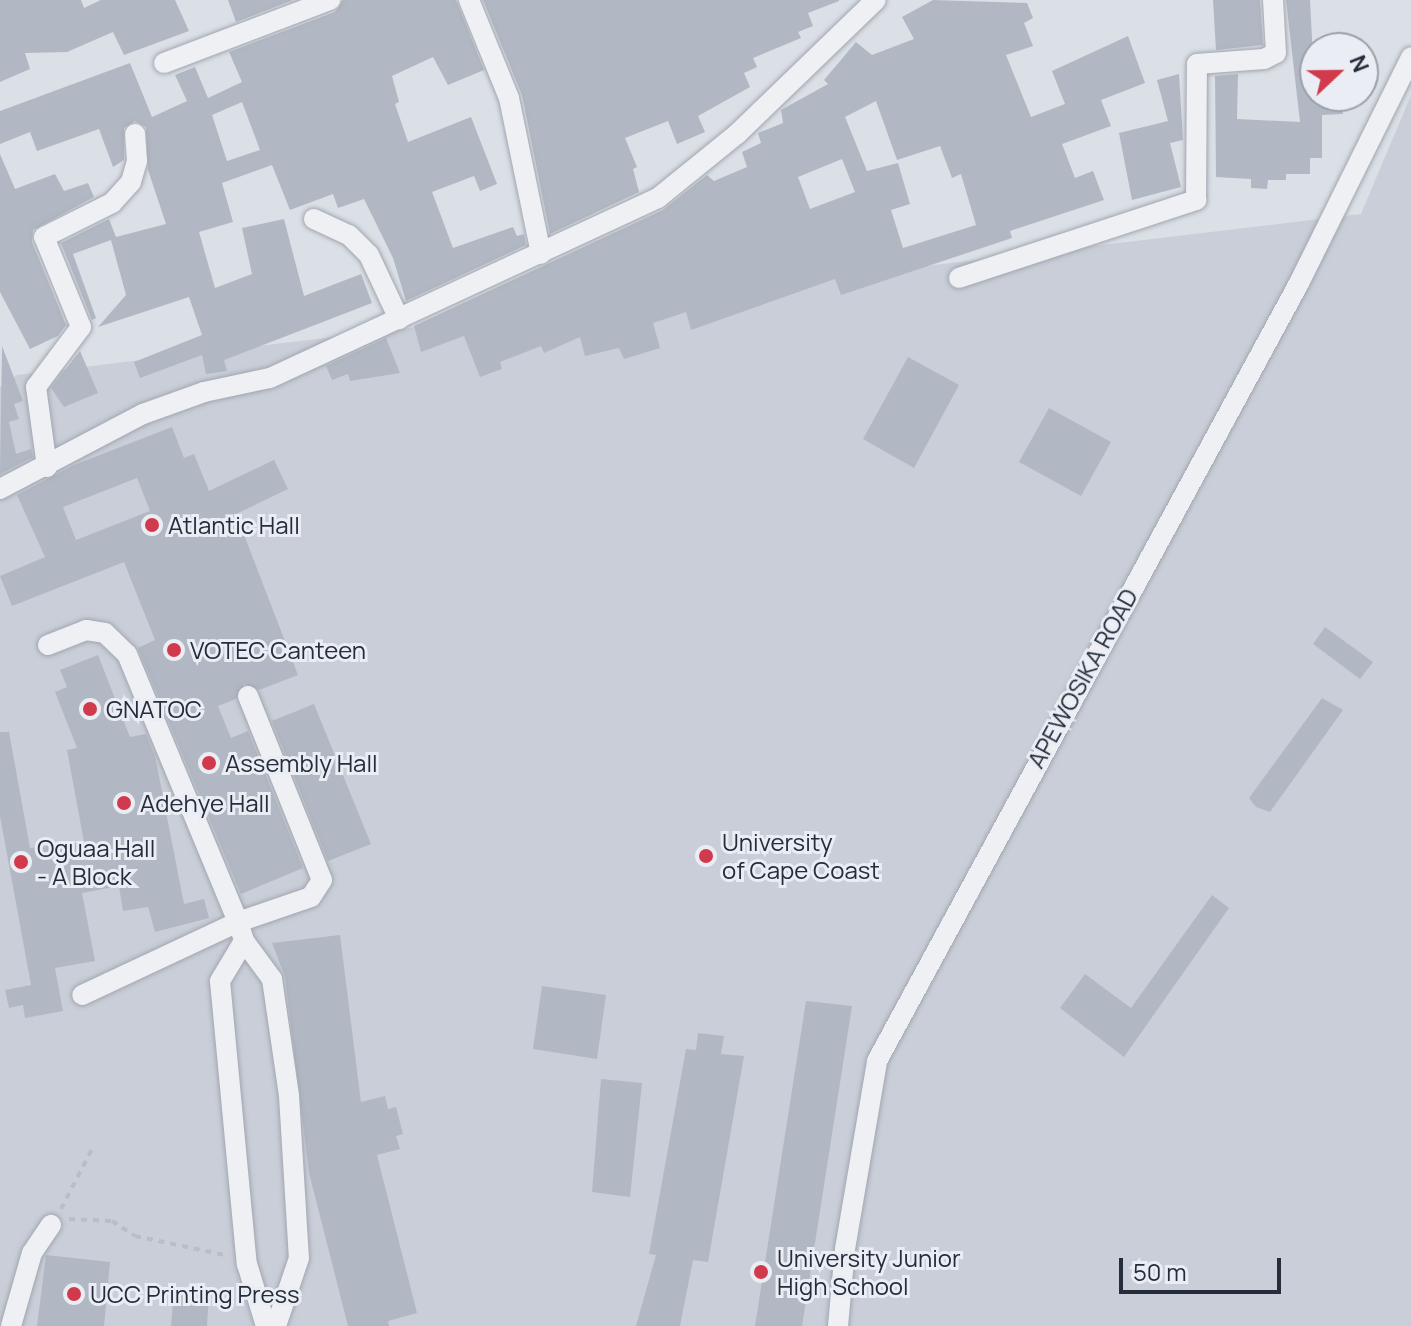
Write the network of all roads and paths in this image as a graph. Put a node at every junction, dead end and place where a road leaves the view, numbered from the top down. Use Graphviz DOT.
graph roads {
  1 [pos="330,0"];
  2 [pos="469,0"];
  3 [pos="876,0"];
  4 [pos="1273,0"];
  5 [pos="1411,57"];
  6 [pos="164,63"];
  7 [pos="135,134"];
  8 [pos="314,219"];
  9 [pos="541,254"];
  10 [pos="959,278"];
  11 [pos="399,319"];
  12 [pos="47,467"];
  13 [pos="0,489"];
  14 [pos="48,645"];
  15 [pos="248,696"];
  16 [pos="241,932"];
  17 [pos="82,995"];
  18 [pos="92,1149"];
  19 [pos="51,1225"];
  20 [pos="247,1259"];
  21 [pos="11,1326"];
  22 [pos="266,1326"];
  23 [pos="276,1326"];
  24 [pos="838,1326"];
  1 -- 6 [label="street"];
  2 -- 9 [label="street"];
  3 -- 9 [label="street"];
  4 -- 10 [label="street"];
  5 -- 24 [label="street, APEWOSIKA ROAD"];
  7 -- 12 [label="street"];
  8 -- 11 [label="street"];
  9 -- 11 [label="street"];
  11 -- 12 [label="street"];
  12 -- 13 [label="street"];
  14 -- 16 [label="street"];
  15 -- 16 [label="street"];
  16 -- 17 [label="street"];
  16 -- 20 [label="street"];
  16 -- 23 [label="street"];
  18 -- 19 [label="path"];
  19 -- 20 [label="path"];
  19 -- 21 [label="street"];
  20 -- 22 [label="street"];
}
